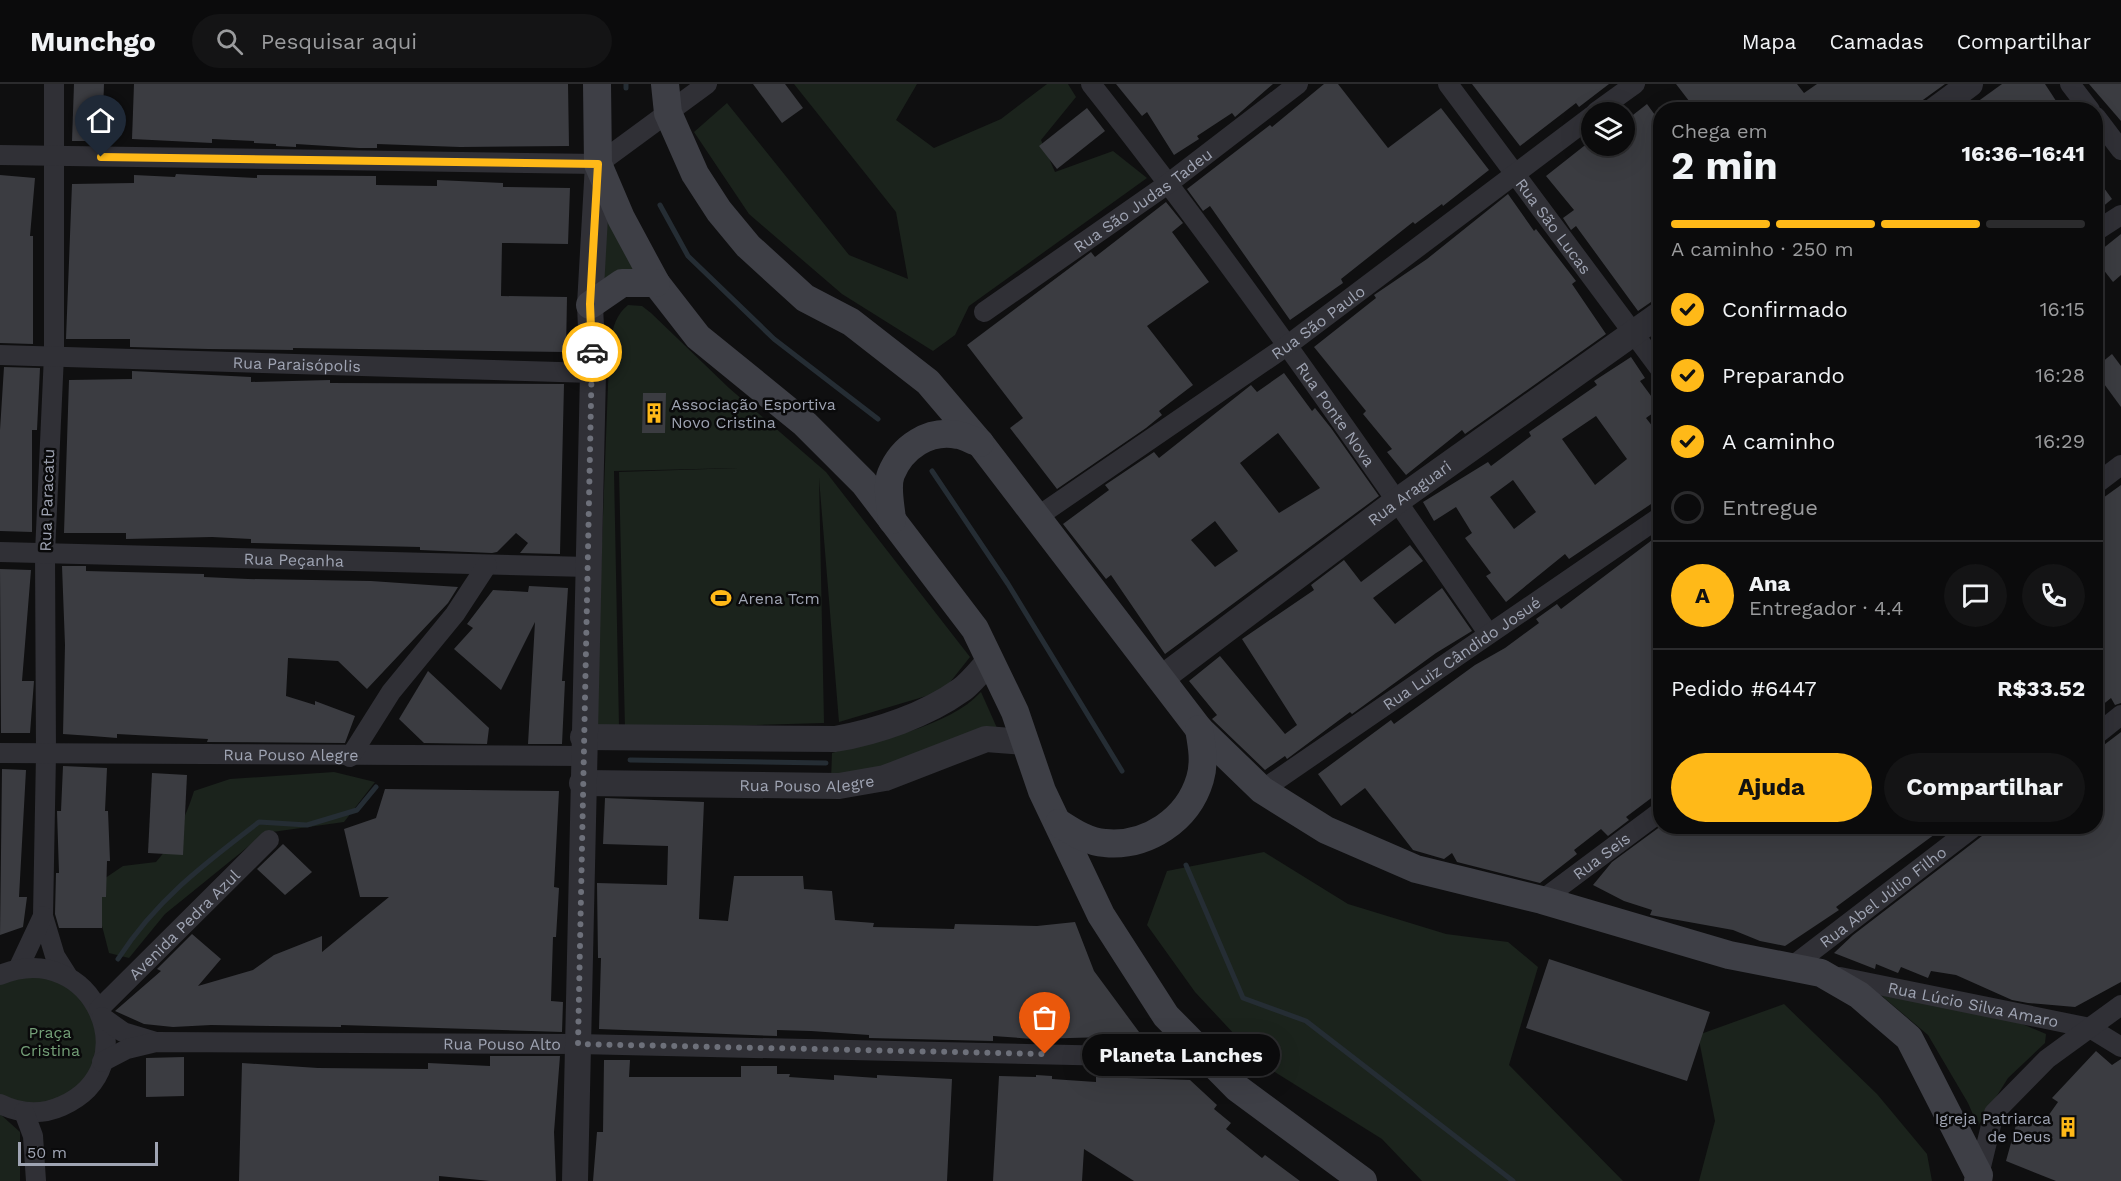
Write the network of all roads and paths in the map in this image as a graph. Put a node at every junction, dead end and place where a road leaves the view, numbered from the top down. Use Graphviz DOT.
graph roads {
  1 [pos="54,84"];
  2 [pos="597,84"];
  3 [pos="665,84"];
  4 [pos="707,84"];
  5 [pos="1090,84"];
  6 [pos="1298,84"];
  7 [pos="1448,84"];
  8 [pos="1635,84"];
  9 [pos="1970,84"];
  10 [pos="2070,84"];
  11 [pos="1610,102"];
  12 [pos="1946,102"];
  13 [pos="2084,102"];
  14 [pos="668,113"];
  15 [pos="1581,124"];
  16 [pos="2103,126"];
  17 [pos="2121,150"];
  18 [pos="0,155"];
  19 [pos="53,157"];
  20 [pos="598,164"];
  21 [pos="1515,173"];
  22 [pos="1169,183"];
  23 [pos="2121,215"];
  24 [pos="2103,227"];
  25 [pos="656,283"];
  26 [pos="590,304"];
  27 [pos="984,312"];
  28 [pos="1653,319"];
  29 [pos="1634,334"];
  30 [pos="1288,345"];
  31 [pos="0,355"];
  32 [pos="54,355"];
  33 [pos="1653,360"];
  34 [pos="593,373"];
  35 [pos="980,443"];
  36 [pos="2121,465"];
  37 [pos="2103,479"];
  38 [pos="1397,501"];
  39 [pos="1037,517"];
  40 [pos="892,520"];
  41 [pos="1653,522"];
  42 [pos="0,552"];
  43 [pos="45,553"];
  44 [pos="488,565"];
  45 [pos="588,567"];
  46 [pos="1488,633"];
  47 [pos="990,660"];
  48 [pos="1162,678"];
  49 [pos="2121,715"];
  50 [pos="1199,729"];
  51 [pos="2103,729"];
  52 [pos="1025,742"];
  53 [pos="583,747"];
  54 [pos="0,753"];
  55 [pos="46,754"];
  56 [pos="351,757"];
  57 [pos="582,783"];
  58 [pos="1262,790"];
  59 [pos="1653,817"];
  60 [pos="1059,823"];
  61 [pos="1965,834"];
  62 [pos="270,840"];
  63 [pos="1542,900"];
  64 [pos="43,916"];
  65 [pos="1790,968"];
  66 [pos="9,972"];
  67 [pos="1821,973"];
  68 [pos="67,975"];
  69 [pos="2121,1005"];
  70 [pos="101,1013"];
  71 [pos="2090,1028"];
  72 [pos="156,1042"];
  73 [pos="578,1044"];
  74 [pos="2121,1047"];
  75 [pos="1208,1058"];
  76 [pos="102,1062"];
  77 [pos="0,1104"];
  78 [pos="54,1110"];
  79 [pos="24,1112"];
  80 [pos="36,1173"];
  81 [pos="1978,1178"];
  82 [pos="575,1181"];
  83 [pos="1363,1181"];
  1 -- 19 [label="street, Rua Paracatu"];
  2 -- 20 [label="main road"];
  3 -- 14 [label="main road"];
  4 -- 14 [label="street"];
  5 -- 22 [label="street, Rua Ponte Nova"];
  6 -- 22 [label="street, Rua São Judas Tadeu"];
  7 -- 21 [label="street, Rua São Lucas"];
  8 -- 11 [label="street"];
  9 -- 12 [label="street"];
  10 -- 13 [label="street"];
  14 -- 20 [label="street"];
  14 -- 35 [label="main road"];
  15 -- 21 [label="street, Rua São Paulo"];
  16 -- 17 [label="street"];
  18 -- 19 [label="street"];
  19 -- 20 [label="street"];
  19 -- 32 [label="street, Rua Paracatu"];
  20 -- 25 [label="main road"];
  20 -- 26 [label="street"];
  21 -- 29 [label="street, Rua São Lucas"];
  21 -- 30 [label="street, Rua São Paulo"];
  22 -- 27 [label="street, Rua São Judas Tadeu"];
  22 -- 30 [label="street, Rua Ponte Nova"];
  23 -- 24 [label="street"];
  25 -- 26 [label="main road"];
  25 -- 40 [label="main road"];
  26 -- 34 [label="street"];
  28 -- 29 [label="street, Rua Araguari"];
  29 -- 33 [label="street, Rua São Lucas"];
  29 -- 38 [label="street, Rua Araguari"];
  30 -- 38 [label="street, Rua Ponte Nova"];
  30 -- 39 [label="street, Rua São Paulo"];
  31 -- 32 [label="street, Rua Paraisópolis"];
  32 -- 34 [label="street, Rua Paraisópolis"];
  32 -- 43 [label="street, Rua Paracatu"];
  34 -- 45 [label="street"];
  35 -- 39 [label="main road"];
  35 -- 40 [label="main road"];
  36 -- 37 [label="street"];
  38 -- 46 [label="street, Rua Ponte Nova"];
  38 -- 48 [label="street, Rua Araguari"];
  39 -- 48 [label="main road"];
  40 -- 47 [label="main road"];
  41 -- 46 [label="street, Rua Luiz Cândido Josué"];
  42 -- 43 [label="street, Rua Peçanha"];
  43 -- 44 [label="street, Rua Peçanha"];
  43 -- 55 [label="street, Rua Paracatu"];
  44 -- 45 [label="street, Rua Peçanha"];
  44 -- 56 [label="street"];
  45 -- 53 [label="street"];
  46 -- 58 [label="street, Rua Luiz Cândido Josué"];
  47 -- 52 [label="main road"];
  47 -- 53 [label="street, Rua Pouso Alegre"];
  48 -- 50 [label="main road"];
  49 -- 51 [label="street"];
  50 -- 58 [label="main road"];
  50 -- 60 [label="main road"];
  52 -- 57 [label="street, Rua Pouso Alegre"];
  52 -- 60 [label="main road"];
  53 -- 56 [label="street, Rua Pouso Alegre"];
  53 -- 57 [label="street"];
  54 -- 55 [label="street, Rua Pouso Alegre"];
  55 -- 56 [label="street, Rua Pouso Alegre"];
  55 -- 64 [label="street, Rua Paracatu"];
  57 -- 73 [label="street"];
  58 -- 63 [label="main road"];
  59 -- 63 [label="street, Rua Seis"];
  60 -- 75 [label="main road"];
  61 -- 65 [label="street, Rua Abel Júlio Filho"];
  62 -- 70 [label="street, Avenida Pedra Azul"];
  63 -- 65 [label="main road"];
  64 -- 66 [label="street, Rua Paracatu"];
  64 -- 68 [label="street, Rua Paracatu"];
  65 -- 67 [label="main road"];
  66 -- 68 [label="street"];
  67 -- 71 [label="street, Rua Lúcio Silva Amaro"];
  67 -- 81 [label="main road"];
  68 -- 70 [label="street"];
  69 -- 71 [label="street"];
  70 -- 72 [label="street, Rua Pouso Alto"];
  70 -- 76 [label="street"];
  71 -- 74 [label="street, Rua Lúcio Silva Amaro"];
  71 -- 81 [label="street"];
  72 -- 73 [label="street, Rua Pouso Alto"];
  72 -- 76 [label="street, Rua Pouso Alto"];
  73 -- 75 [label="street, Rua Pouso Alto"];
  73 -- 82 [label="street"];
  75 -- 83 [label="main road"];
  76 -- 78 [label="street"];
  77 -- 79 [label="street"];
  78 -- 79 [label="street"];
  78 -- 80 [label="street"];
  79 -- 80 [label="street"];
}
